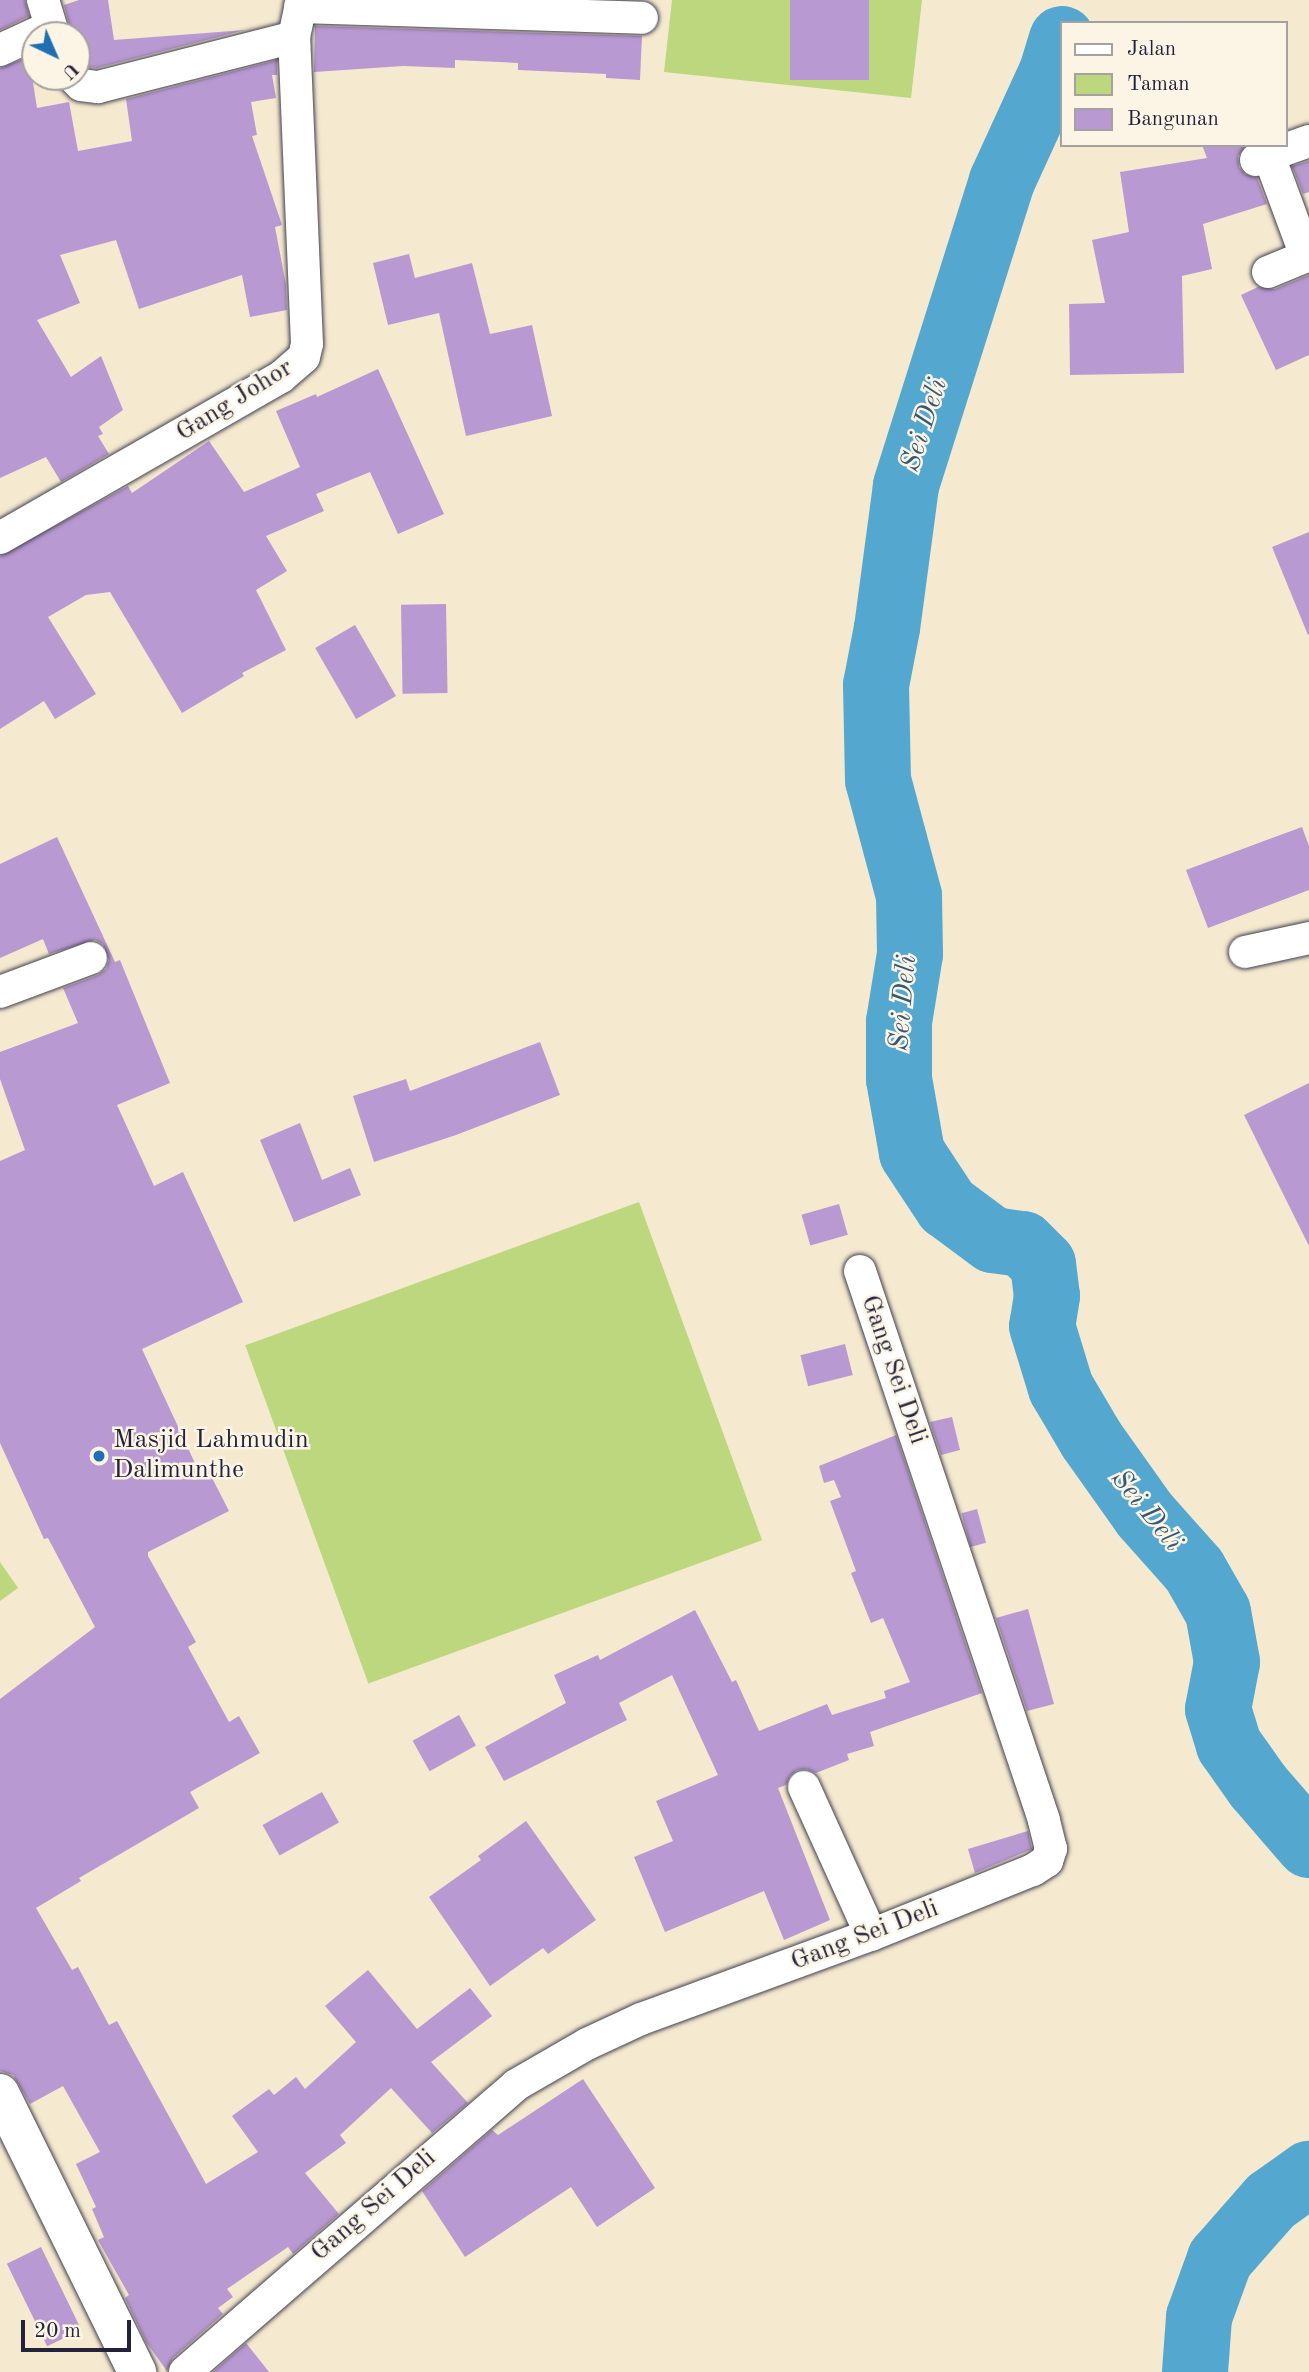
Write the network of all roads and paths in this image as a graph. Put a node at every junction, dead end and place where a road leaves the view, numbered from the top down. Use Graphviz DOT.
graph roads {
  1 [pos="298,15"];
  2 [pos="642,18"];
  3 [pos="21,38"];
  4 [pos="0,50"];
  5 [pos="91,86"];
  6 [pos="1309,141"];
  7 [pos="1308,256"];
  8 [pos="1268,272"];
  9 [pos="0,538"];
  10 [pos="1309,938"];
  11 [pos="1245,953"];
  12 [pos="91,958"];
  13 [pos="0,992"];
  14 [pos="860,1271"];
  15 [pos="804,1787"];
  16 [pos="871,1935"];
  17 [pos="0,2093"];
  18 [pos="137,2372"];
  19 [pos="185,2372"];
  1 -- 2 [label="street"];
  1 -- 5 [label="street"];
  1 -- 9 [label="street, Gang Johor"];
  3 -- 4 [label="street"];
  6 -- 7 [label="street"];
  7 -- 8 [label="street"];
  10 -- 11 [label="street"];
  12 -- 13 [label="street"];
  14 -- 16 [label="street, Gang Sei Deli"];
  15 -- 16 [label="street"];
  16 -- 19 [label="street, Gang Sei Deli"];
  17 -- 18 [label="main road"];
}
